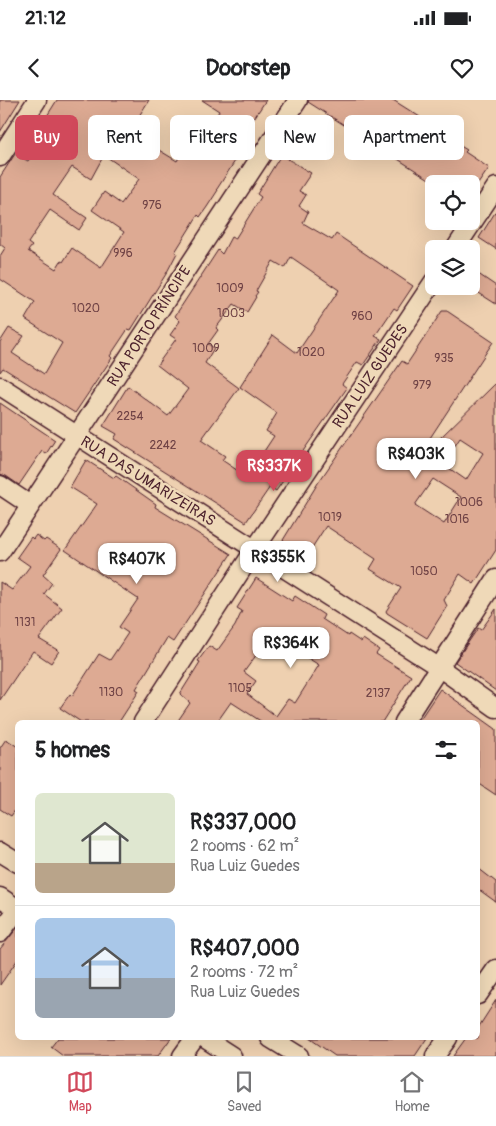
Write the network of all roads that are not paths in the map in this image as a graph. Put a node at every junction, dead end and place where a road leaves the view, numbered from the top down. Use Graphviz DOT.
graph roads {
  1 [pos="37,100"];
  2 [pos="298,100"];
  3 [pos="0,156"];
  4 [pos="496,187"];
  5 [pos="461,240"];
  6 [pos="425,295"];
  7 [pos="0,386"];
  8 [pos="76,435"];
  9 [pos="0,485"];
  10 [pos="30,505"];
  11 [pos="256,549"];
  12 [pos="0,552"];
  13 [pos="496,579"];
  14 [pos="440,668"];
  15 [pos="496,708"];
  16 [pos="144,720"];
  17 [pos="405,720"];
  18 [pos="0,852"];
  19 [pos="15,861"];
  20 [pos="0,898"];
  21 [pos="15,908"];
  22 [pos="15,912"];
  23 [pos="0,933"];
  24 [pos="496,969"];
  25 [pos="480,992"];
  26 [pos="194,1040"];
  27 [pos="207,1040"];
  28 [pos="273,1040"];
  29 [pos="447,1040"];
  30 [pos="182,1056"];
  31 [pos="232,1056"];
  32 [pos="299,1056"];
  33 [pos="435,1056"];
  1 -- 3 [label="street"];
  2 -- 8 [label="street, RUA PORTO PRÍNCIPE"];
  4 -- 5 [label="street"];
  6 -- 11 [label="street, RUA LUIZ GUEDES"];
  7 -- 8 [label="street, RUA DAS UMARIZEIRAS"];
  8 -- 10 [label="street, RUA PORTO PRÍNCIPE"];
  8 -- 11 [label="street, RUA DAS UMARIZEIRAS"];
  9 -- 10 [label="street"];
  10 -- 12 [label="street, RUA PORTO PRÍNCIPE"];
  11 -- 14 [label="street, RUA DAS UMARIZEIRAS"];
  11 -- 16 [label="street, RUA LUIZ GUEDES"];
  13 -- 14 [label="street"];
  14 -- 15 [label="street, RUA DAS UMARIZEIRAS"];
  14 -- 17 [label="street"];
  18 -- 19 [label="street"];
  20 -- 21 [label="street"];
  22 -- 23 [label="street"];
  24 -- 25 [label="street"];
  26 -- 30 [label="street"];
  27 -- 31 [label="street"];
  28 -- 32 [label="street"];
  29 -- 33 [label="street"];
}
